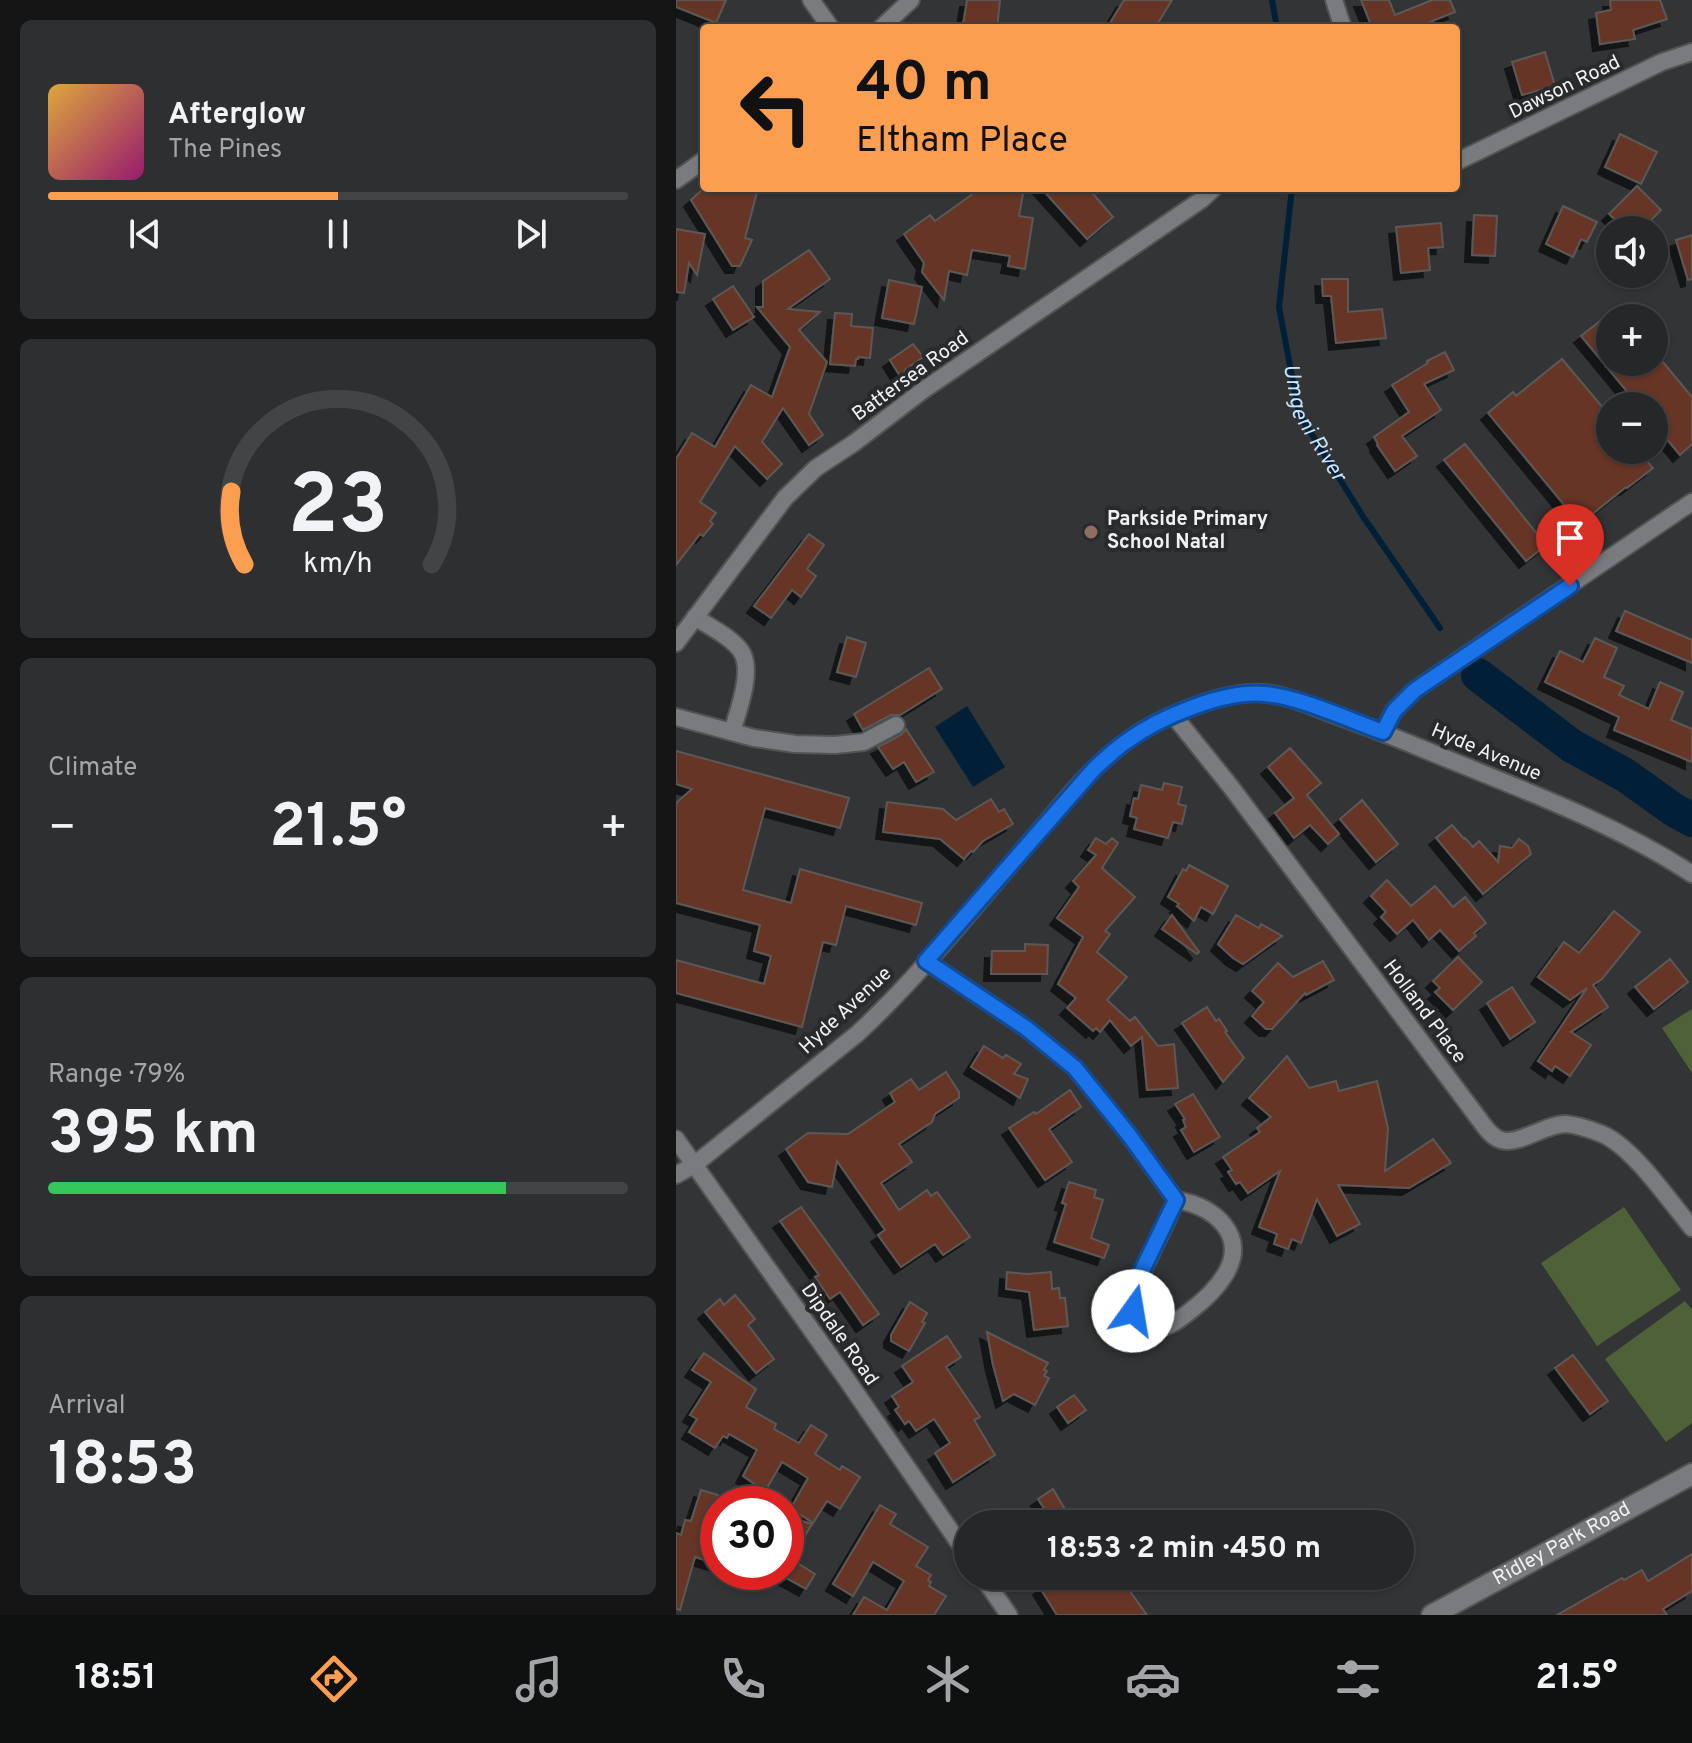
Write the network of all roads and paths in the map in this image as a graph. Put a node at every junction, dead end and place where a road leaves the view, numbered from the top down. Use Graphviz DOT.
graph roads {
  1 [pos="811,0"];
  2 [pos="911,0"];
  3 [pos="1334,0"];
  4 [pos="828,24"];
  5 [pos="885,24"];
  6 [pos="1342,24"];
  7 [pos="1692,52"];
  8 [pos="1460,160"];
  9 [pos="700,163"];
  10 [pos="676,180"];
  11 [pos="1210,192"];
  12 [pos="1692,502"];
  13 [pos="695,617"];
  14 [pos="676,643"];
  15 [pos="1174,716"];
  16 [pos="676,717"];
  17 [pos="896,725"];
  18 [pos="732,732"];
  19 [pos="1383,732"];
  20 [pos="1692,874"];
  21 [pos="926,961"];
  22 [pos="676,1139"];
  23 [pos="694,1165"];
  24 [pos="676,1175"];
  25 [pos="1176,1200"];
  26 [pos="1692,1228"];
  27 [pos="1692,1474"];
  28 [pos="954,1536"];
  29 [pos="992,1590"];
  30 [pos="1009,1615"];
  31 [pos="1432,1615"];
  1 -- 4 [label="street"];
  2 -- 5 [label="street"];
  3 -- 6 [label="street"];
  7 -- 8 [label="street, Dawson Road"];
  9 -- 10 [label="street"];
  11 -- 13 [label="street, Battersea Road"];
  12 -- 19 [label="street"];
  13 -- 14 [label="street, Battersea Road"];
  13 -- 18 [label="street"];
  15 -- 19 [label="street, Hyde Avenue"];
  15 -- 21 [label="street, Hyde Avenue"];
  15 -- 26 [label="street, Holland Place"];
  16 -- 18 [label="street"];
  17 -- 18 [label="street"];
  19 -- 20 [label="street, Hyde Avenue"];
  21 -- 23 [label="street, Hyde Avenue"];
  21 -- 25 [label="street"];
  22 -- 23 [label="street, Dipdale Road"];
  23 -- 24 [label="street, Hyde Avenue"];
  23 -- 28 [label="street, Dipdale Road"];
  25 -- 25 [label="street"];
  27 -- 31 [label="street, Ridley Park Road"];
  29 -- 30 [label="street"];
}
